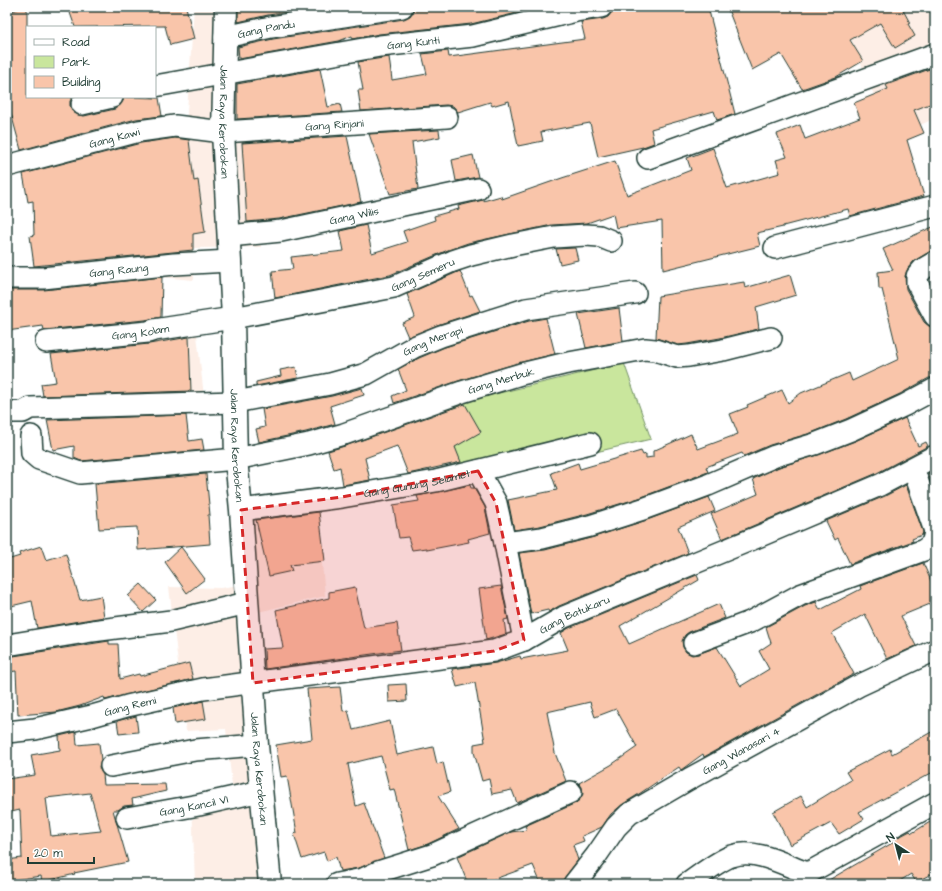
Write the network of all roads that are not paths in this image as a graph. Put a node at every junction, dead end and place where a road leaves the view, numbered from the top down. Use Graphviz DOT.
graph roads {
  1 [pos="226,7"];
  2 [pos="402,7"];
  3 [pos="601,7"];
  4 [pos="226,37"];
  5 [pos="935,54"];
  6 [pos="224,75"];
  7 [pos="156,86"];
  8 [pos="108,98"];
  9 [pos="82,104"];
  10 [pos="447,117"];
  11 [pos="223,132"];
  12 [pos="648,158"];
  13 [pos="15,164"];
  14 [pos="478,189"];
  15 [pos="935,206"];
  16 [pos="229,236"];
  17 [pos="611,241"];
  18 [pos="775,248"];
  19 [pos="230,261"];
  20 [pos="935,262"];
  21 [pos="7,278"];
  22 [pos="635,293"];
  23 [pos="935,316"];
  24 [pos="233,318"];
  25 [pos="770,338"];
  26 [pos="46,342"];
  27 [pos="935,389"];
  28 [pos="235,402"];
  29 [pos="7,412"];
  30 [pos="30,436"];
  31 [pos="590,443"];
  32 [pos="935,456"];
  33 [pos="236,459"];
  34 [pos="913,468"];
  35 [pos="478,471"];
  36 [pos="241,510"];
  37 [pos="935,532"];
  38 [pos="506,543"];
  39 [pos="247,603"];
  40 [pos="524,640"];
  41 [pos="694,643"];
  42 [pos="7,645"];
  43 [pos="935,650"];
  44 [pos="253,683"];
  45 [pos="7,732"];
  46 [pos="257,745"];
  47 [pos="111,766"];
  48 [pos="261,791"];
  49 [pos="571,792"];
  50 [pos="935,802"];
  51 [pos="127,818"];
  52 [pos="270,884"];
  53 [pos="337,884"];
  54 [pos="574,884"];
  55 [pos="687,884"];
  1 -- 4 [label="main road, Jalan Raya Kerobokan"];
  2 -- 4 [label="street, Gang Pandu"];
  3 -- 6 [label="street, Gang Kunti"];
  4 -- 6 [label="main road, Jalan Raya Kerobokan"];
  5 -- 12 [label="street"];
  6 -- 7 [label="street, Gang Kunti"];
  6 -- 11 [label="main road, Jalan Raya Kerobokan"];
  8 -- 9 [label="street"];
  10 -- 11 [label="street, Gang Rinjani"];
  11 -- 13 [label="street, Gang Kawi"];
  11 -- 16 [label="main road, Jalan Raya Kerobokan"];
  14 -- 16 [label="street, Gang Wilis"];
  15 -- 18 [label="street"];
  16 -- 19 [label="main road, Jalan Raya Kerobokan"];
  17 -- 24 [label="street, Gang Semeru"];
  19 -- 21 [label="street, Gang Raung"];
  19 -- 24 [label="main road, Jalan Raya Kerobokan"];
  20 -- 23 [label="street"];
  22 -- 28 [label="street, Gang Merapi"];
  24 -- 26 [label="street, Gang Kolam"];
  24 -- 28 [label="main road, Jalan Raya Kerobokan"];
  25 -- 33 [label="street, Gang Merbuk"];
  27 -- 38 [label="street"];
  28 -- 29 [label="street, Gang Merapi"];
  28 -- 33 [label="main road, Jalan Raya Kerobokan"];
  30 -- 33 [label="street, Gang Merbuk"];
  31 -- 35 [label="street, Gang Gunung Selamet"];
  32 -- 34 [label="street, Gang Batukaru"];
  33 -- 36 [label="main road, Jalan Raya Kerobokan"];
  34 -- 37 [label="street"];
  34 -- 40 [label="street, Gang Batukaru"];
  35 -- 36 [label="street, Gang Gunung Selamet"];
  35 -- 38 [label="street"];
  36 -- 39 [label="main road, Jalan Raya Kerobokan"];
  37 -- 41 [label="street"];
  38 -- 40 [label="street"];
  39 -- 42 [label="street"];
  39 -- 44 [label="main road, Jalan Raya Kerobokan"];
  40 -- 44 [label="street, Gang Batukaru"];
  43 -- 54 [label="street, Gang Wanasari 4"];
  44 -- 45 [label="street, Gang Remi"];
  44 -- 46 [label="main road, Jalan Raya Kerobokan"];
  46 -- 47 [label="street"];
  46 -- 48 [label="main road, Jalan Raya Kerobokan"];
  48 -- 51 [label="street, Gang Kancil VI"];
  48 -- 52 [label="main road, Jalan Raya Kerobokan"];
  49 -- 53 [label="street"];
  50 -- 55 [label="street"];
}
